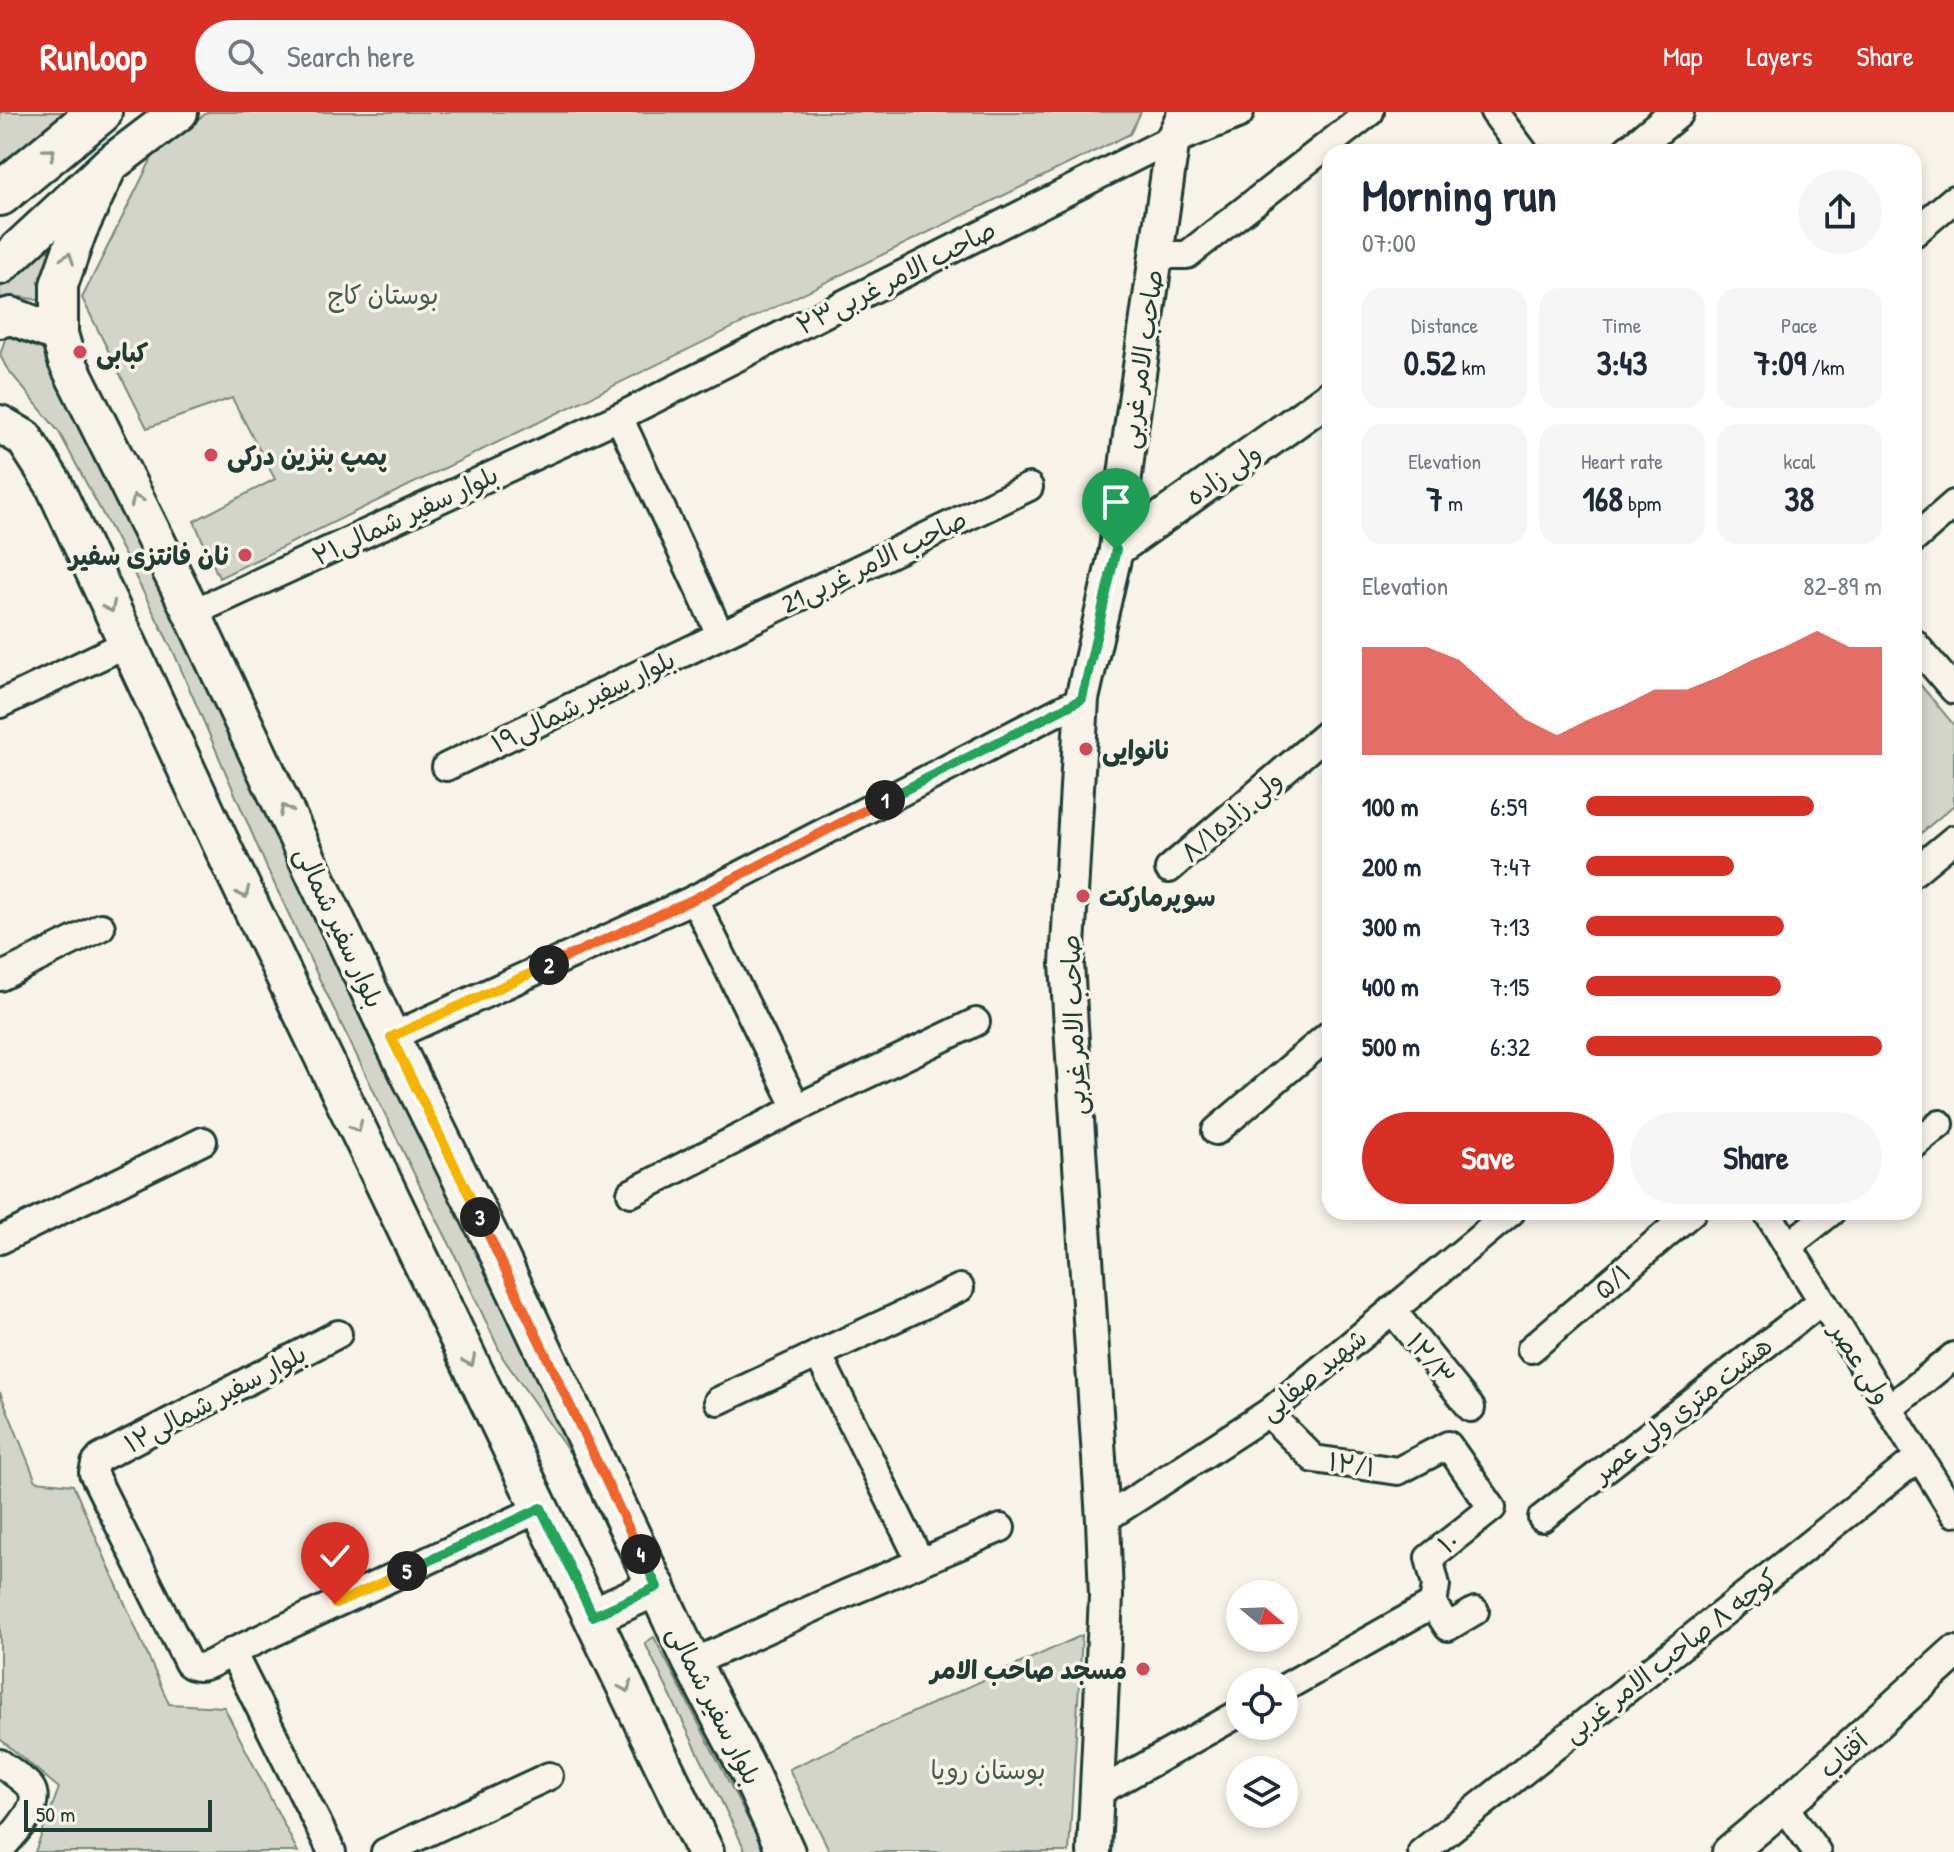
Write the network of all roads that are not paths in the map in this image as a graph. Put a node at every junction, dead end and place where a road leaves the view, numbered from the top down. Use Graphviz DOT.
graph roads {
  1 [pos="100,112"];
  2 [pos="179,112"];
  3 [pos="1237,112"];
  4 [pos="1370,112"];
  5 [pos="1494,112"];
  6 [pos="1677,112"];
  7 [pos="1179,125"];
  8 [pos="1329,144"];
  9 [pos="1518,144"];
  10 [pos="1639,144"];
  11 [pos="1322,150"];
  12 [pos="109,165"];
  13 [pos="0,194"];
  14 [pos="1954,199"];
  15 [pos="1922,226"];
  16 [pos="1156,255"];
  17 [pos="0,266"];
  18 [pos="0,319"];
  19 [pos="59,334"];
  20 [pos="1322,403"];
  21 [pos="0,404"];
  22 [pos="619,417"];
  23 [pos="12,431"];
  24 [pos="1029,487"];
  25 [pos="1954,504"];
  26 [pos="1922,532"];
  27 [pos="1116,550"];
  28 [pos="192,613"];
  29 [pos="720,634"];
  30 [pos="128,643"];
  31 [pos="1922,652"];
  32 [pos="1954,690"];
  33 [pos="1082,699"];
  34 [pos="0,704"];
  35 [pos="1322,738"];
  36 [pos="446,767"];
  37 [pos="1954,839"];
  38 [pos="1922,865"];
  39 [pos="1169,869"];
  40 [pos="694,899"];
  41 [pos="101,927"];
  42 [pos="0,977"];
  43 [pos="976,1022"];
  44 [pos="391,1037"];
  45 [pos="1322,1041"];
  46 [pos="797,1108"];
  47 [pos="1940,1124"];
  48 [pos="1216,1131"];
  49 [pos="1922,1139"];
  50 [pos="203,1141"];
  51 [pos="631,1193"];
  52 [pos="1501,1220"];
  53 [pos="1683,1220"];
  54 [pos="1772,1220"];
  55 [pos="1821,1220"];
  56 [pos="0,1240"];
  57 [pos="1788,1246"];
  58 [pos="960,1288"];
  59 [pos="1822,1301"];
  60 [pos="1392,1310"];
  61 [pos="338,1334"];
  62 [pos="1531,1349"];
  63 [pos="818,1354"];
  64 [pos="1954,1356"];
  65 [pos="718,1401"];
  66 [pos="1471,1408"];
  67 [pos="1889,1409"];
  68 [pos="1268,1413"];
  69 [pos="1448,1445"];
  70 [pos="1919,1457"];
  71 [pos="541,1508"];
  72 [pos="1954,1513"];
  73 [pos="1542,1518"];
  74 [pos="1103,1520"];
  75 [pos="1001,1528"];
  76 [pos="920,1561"];
  77 [pos="657,1587"];
  78 [pos="1433,1604"];
  79 [pos="1475,1611"];
  80 [pos="593,1616"];
  81 [pos="232,1652"];
  82 [pos="1954,1653"];
  83 [pos="692,1663"];
  84 [pos="1298,1680"];
  85 [pos="1226,1721"];
  86 [pos="0,1763"];
  87 [pos="549,1776"];
  88 [pos="1097,1793"];
  89 [pos="1784,1806"];
  90 [pos="0,1850"];
  91 [pos="332,1852"];
  92 [pos="385,1852"];
  93 [pos="705,1852"];
  94 [pos="786,1852"];
  95 [pos="1094,1852"];
  96 [pos="1422,1852"];
  97 [pos="1729,1852"];
  98 [pos="1817,1852"];
  13 -- 1 [label="highway, one-way"];
  2 -- 12 [label="main road"];
  3 -- 7 [label="street"];
  4 -- 8 [label="street"];
  5 -- 9 [label="street"];
  6 -- 10 [label="street"];
  7 -- 16 [label="street, صاحب الامر غربی"];
  7 -- 22 [label="street, صاحب الامر غربی۲۳"];
  11 -- 16 [label="street"];
  12 -- 17 [label="main road"];
  19 -- 12 [label="main road, بلوار سفیر شمالی, one-way"];
  14 -- 15 [label="street"];
  16 -- 27 [label="street, صاحب الامر غربی"];
  18 -- 19 [label="main road"];
  28 -- 19 [label="main road, بلوار سفیر شمالی, one-way"];
  20 -- 27 [label="street, ولی زاده"];
  21 -- 23 [label="main road"];
  22 -- 28 [label="street, بلوار سفیر شمالی۲۱"];
  22 -- 29 [label="street"];
  23 -- 30 [label="main road, one-way"];
  24 -- 29 [label="street, 21صاحب الامر غربی"];
  25 -- 26 [label="street"];
  27 -- 33 [label="street, صاحب الامر غربی"];
  44 -- 28 [label="main road, بلوار سفیر شمالی, one-way"];
  29 -- 36 [label="street, بلوار سفیر شمالی۱۹"];
  30 -- 34 [label="street"];
  30 -- 71 [label="main road, one-way"];
  31 -- 32 [label="street"];
  33 -- 40 [label="street"];
  33 -- 74 [label="street, صاحب الامر غربی"];
  35 -- 39 [label="street, ولی زاده۸/۱"];
  37 -- 38 [label="street"];
  40 -- 44 [label="street"];
  40 -- 46 [label="street"];
  41 -- 42 [label="street"];
  43 -- 46 [label="street"];
  44 -- 77 [label="main road, بلوار سفیر شمالی"];
  45 -- 48 [label="street"];
  46 -- 51 [label="street"];
  47 -- 49 [label="street"];
  50 -- 56 [label="street"];
  52 -- 60 [label="street, شهید صفایی"];
  53 -- 62 [label="street, ۵/۱"];
  54 -- 57 [label="street, ولی عصر"];
  55 -- 57 [label="street"];
  57 -- 59 [label="street, ولی عصر"];
  58 -- 63 [label="street"];
  59 -- 67 [label="street, ولی عصر"];
  59 -- 73 [label="street, هشت متری ولی عصر"];
  60 -- 66 [label="street, ۱۲/۳"];
  60 -- 68 [label="street, شهید صفایی"];
  61 -- 81 [label="street, بلوار سفیر شمالی۱۲"];
  63 -- 65 [label="street"];
  63 -- 76 [label="street"];
  64 -- 67 [label="street"];
  67 -- 70 [label="street, ولی عصر"];
  68 -- 69 [label="street, ۱۲/۱"];
  68 -- 74 [label="street, شهید صفایی"];
  69 -- 78 [label="street, ۱۰"];
  70 -- 72 [label="street, ولی عصر"];
  70 -- 96 [label="street, کوچه ۸ صاحب الامر غربی"];
  71 -- 80 [label="main road"];
  71 -- 81 [label="street"];
  74 -- 88 [label="street, صاحب الامر غربی"];
  75 -- 76 [label="street"];
  76 -- 83 [label="street"];
  77 -- 80 [label="main road"];
  77 -- 83 [label="main road, بلوار سفیر شمالی"];
  78 -- 79 [label="street"];
  78 -- 84 [label="street"];
  80 -- 93 [label="main road, one-way"];
  81 -- 91 [label="street"];
  82 -- 89 [label="street, آفتاب"];
  83 -- 94 [label="main road, بلوار سفیر شمالی"];
  85 -- 88 [label="street"];
  86 -- 90 [label="street"];
  87 -- 92 [label="street"];
  88 -- 95 [label="street, صاحب الامر غربی"];
  89 -- 97 [label="street, آفتاب"];
  89 -- 98 [label="street"];
}
